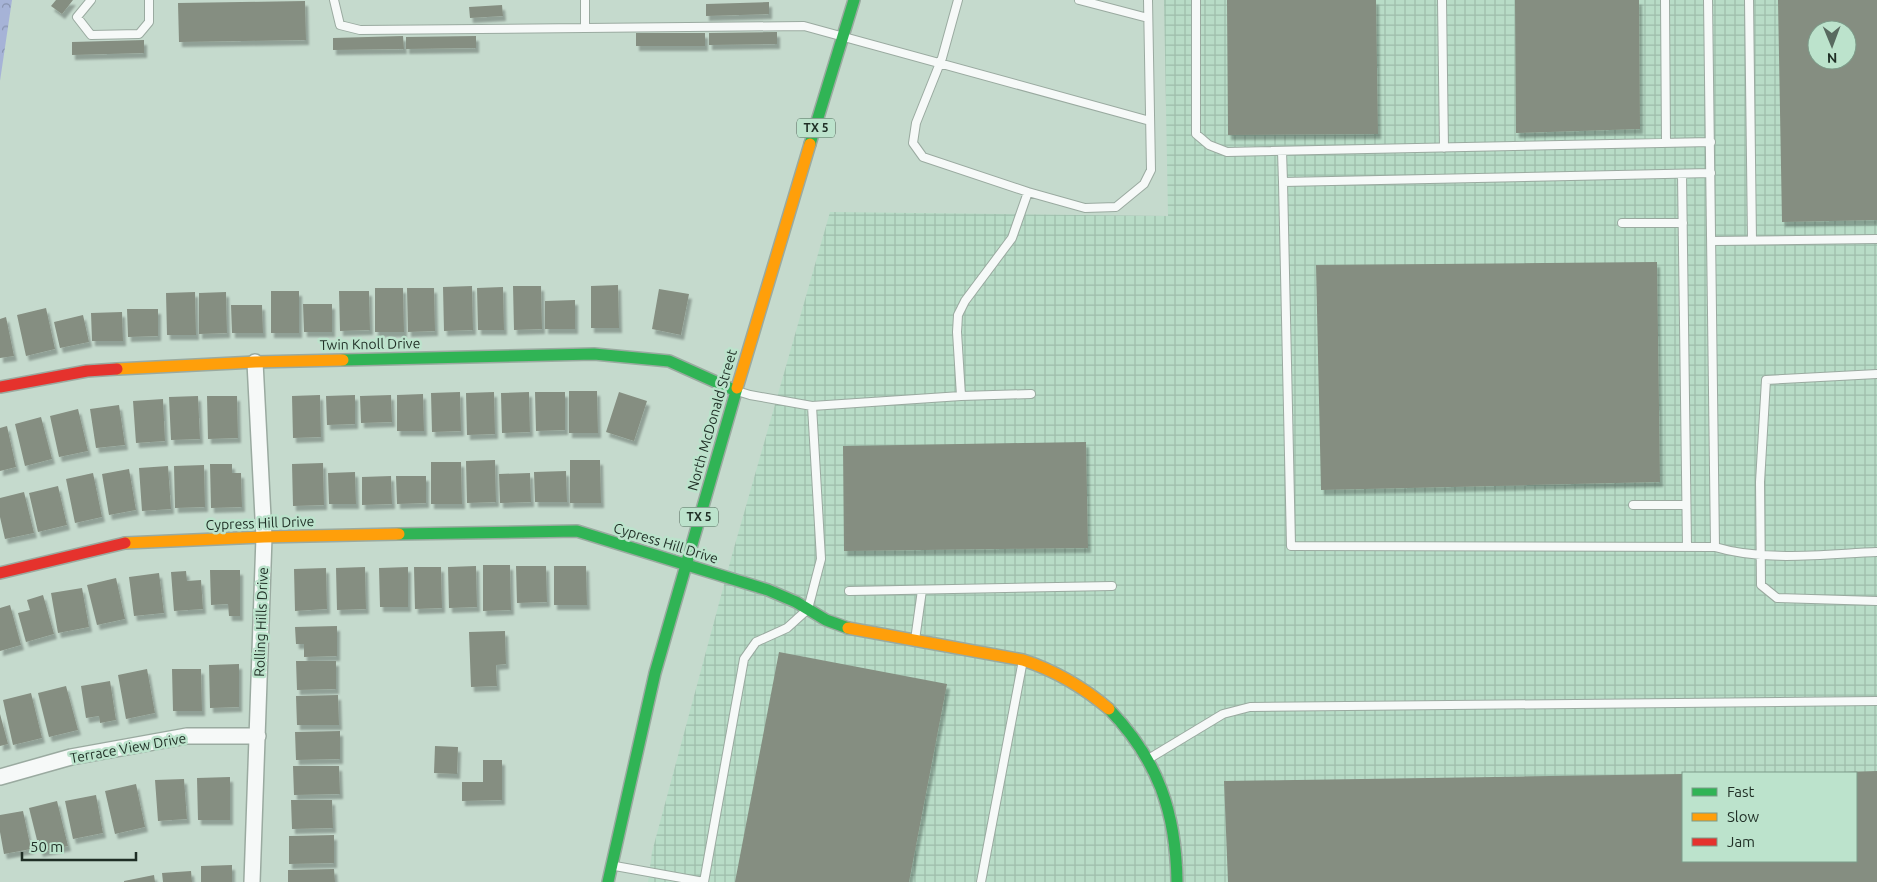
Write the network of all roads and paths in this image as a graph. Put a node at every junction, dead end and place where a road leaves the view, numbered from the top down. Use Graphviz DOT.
graph roads {
  1 [pos="91,0"];
  2 [pos="149,0"];
  3 [pos="334,0"];
  4 [pos="585,0"];
  5 [pos="854,0"];
  6 [pos="958,0"];
  7 [pos="1079,0"];
  8 [pos="1148,0"];
  9 [pos="1196,0"];
  10 [pos="1442,0"];
  11 [pos="1665,0"];
  12 [pos="1708,0"];
  13 [pos="1749,0"];
  14 [pos="1148,18"];
  15 [pos="585,27"];
  16 [pos="844,37"];
  17 [pos="940,63"];
  18 [pos="1150,121"];
  19 [pos="1710,142"];
  20 [pos="1666,143"];
  21 [pos="1444,148"];
  22 [pos="1282,151"];
  23 [pos="1711,173"];
  24 [pos="1682,174"];
  25 [pos="1283,182"];
  26 [pos="1028,192"];
  27 [pos="1622,223"];
  28 [pos="1683,223"];
  29 [pos="1877,239"];
  30 [pos="1752,240"];
  31 [pos="1712,241"];
  32 [pos="255,362"];
  33 [pos="1877,374"];
  34 [pos="0,387"];
  35 [pos="736,391"];
  36 [pos="1031,394"];
  37 [pos="961,396"];
  38 [pos="812,406"];
  39 [pos="1633,505"];
  40 [pos="1686,505"];
  41 [pos="264,537"];
  42 [pos="1687,547"];
  43 [pos="1715,547"];
  44 [pos="1877,552"];
  45 [pos="1762,555"];
  46 [pos="686,565"];
  47 [pos="0,573"];
  48 [pos="1112,586"];
  49 [pos="922,590"];
  50 [pos="849,591"];
  51 [pos="1877,600"];
  52 [pos="808,609"];
  53 [pos="915,641"];
  54 [pos="1023,660"];
  55 [pos="1877,701"];
  56 [pos="258,736"];
  57 [pos="1147,760"];
  58 [pos="0,777"];
  59 [pos="611,865"];
  60 [pos="252,882"];
  61 [pos="608,882"];
  62 [pos="704,882"];
  63 [pos="981,882"];
  64 [pos="1177,882"];
  1 -- 2 [label="lane"];
  3 -- 15 [label="lane"];
  4 -- 15 [label="lane"];
  5 -- 16 [label="street, North McDonald Street / TX 5"];
  6 -- 17 [label="lane"];
  7 -- 14 [label="lane"];
  8 -- 14 [label="lane"];
  9 -- 22 [label="lane"];
  10 -- 21 [label="lane"];
  11 -- 20 [label="lane"];
  12 -- 19 [label="lane"];
  13 -- 30 [label="lane"];
  14 -- 18 [label="lane"];
  15 -- 16 [label="lane"];
  16 -- 17 [label="lane"];
  16 -- 35 [label="street, North McDonald Street / TX 5"];
  17 -- 18 [label="lane"];
  17 -- 26 [label="lane"];
  18 -- 26 [label="lane"];
  19 -- 20 [label="lane"];
  19 -- 23 [label="lane"];
  20 -- 21 [label="lane"];
  21 -- 22 [label="lane"];
  22 -- 25 [label="lane"];
  23 -- 24 [label="lane"];
  23 -- 31 [label="lane"];
  24 -- 25 [label="lane"];
  24 -- 28 [label="lane"];
  25 -- 42 [label="lane"];
  26 -- 37 [label="lane"];
  27 -- 28 [label="lane"];
  28 -- 40 [label="lane"];
  29 -- 30 [label="lane"];
  30 -- 31 [label="lane"];
  31 -- 43 [label="lane"];
  32 -- 34 [label="street, Twin Knoll Drive"];
  32 -- 35 [label="street, Twin Knoll Drive"];
  32 -- 41 [label="street, Rolling Hills Drive"];
  33 -- 45 [label="lane"];
  35 -- 38 [label="lane"];
  35 -- 46 [label="street, North McDonald Street / TX 5"];
  36 -- 37 [label="lane"];
  37 -- 38 [label="lane"];
  38 -- 52 [label="lane"];
  39 -- 40 [label="lane"];
  40 -- 42 [label="lane"];
  41 -- 46 [label="street, Cypress Hill Drive"];
  41 -- 47 [label="street, Cypress Hill Drive"];
  41 -- 56 [label="street, Rolling Hills Drive"];
  42 -- 43 [label="lane"];
  43 -- 45 [label="lane"];
  44 -- 45 [label="lane"];
  45 -- 51 [label="lane"];
  46 -- 52 [label="street, Cypress Hill Drive"];
  46 -- 59 [label="street, North McDonald Street / TX 5"];
  48 -- 49 [label="lane"];
  49 -- 50 [label="lane"];
  49 -- 53 [label="lane"];
  52 -- 53 [label="street, Cypress Hill Drive"];
  52 -- 62 [label="lane"];
  53 -- 54 [label="street, Cypress Hill Drive"];
  54 -- 57 [label="street, Cypress Hill Drive"];
  54 -- 63 [label="lane"];
  55 -- 57 [label="lane"];
  56 -- 58 [label="street, Terrace View Drive"];
  56 -- 60 [label="street, Rolling Hills Drive"];
  57 -- 64 [label="street, Cypress Hill Drive"];
  59 -- 61 [label="street, North McDonald Street / TX 5"];
  59 -- 62 [label="lane"];
}
